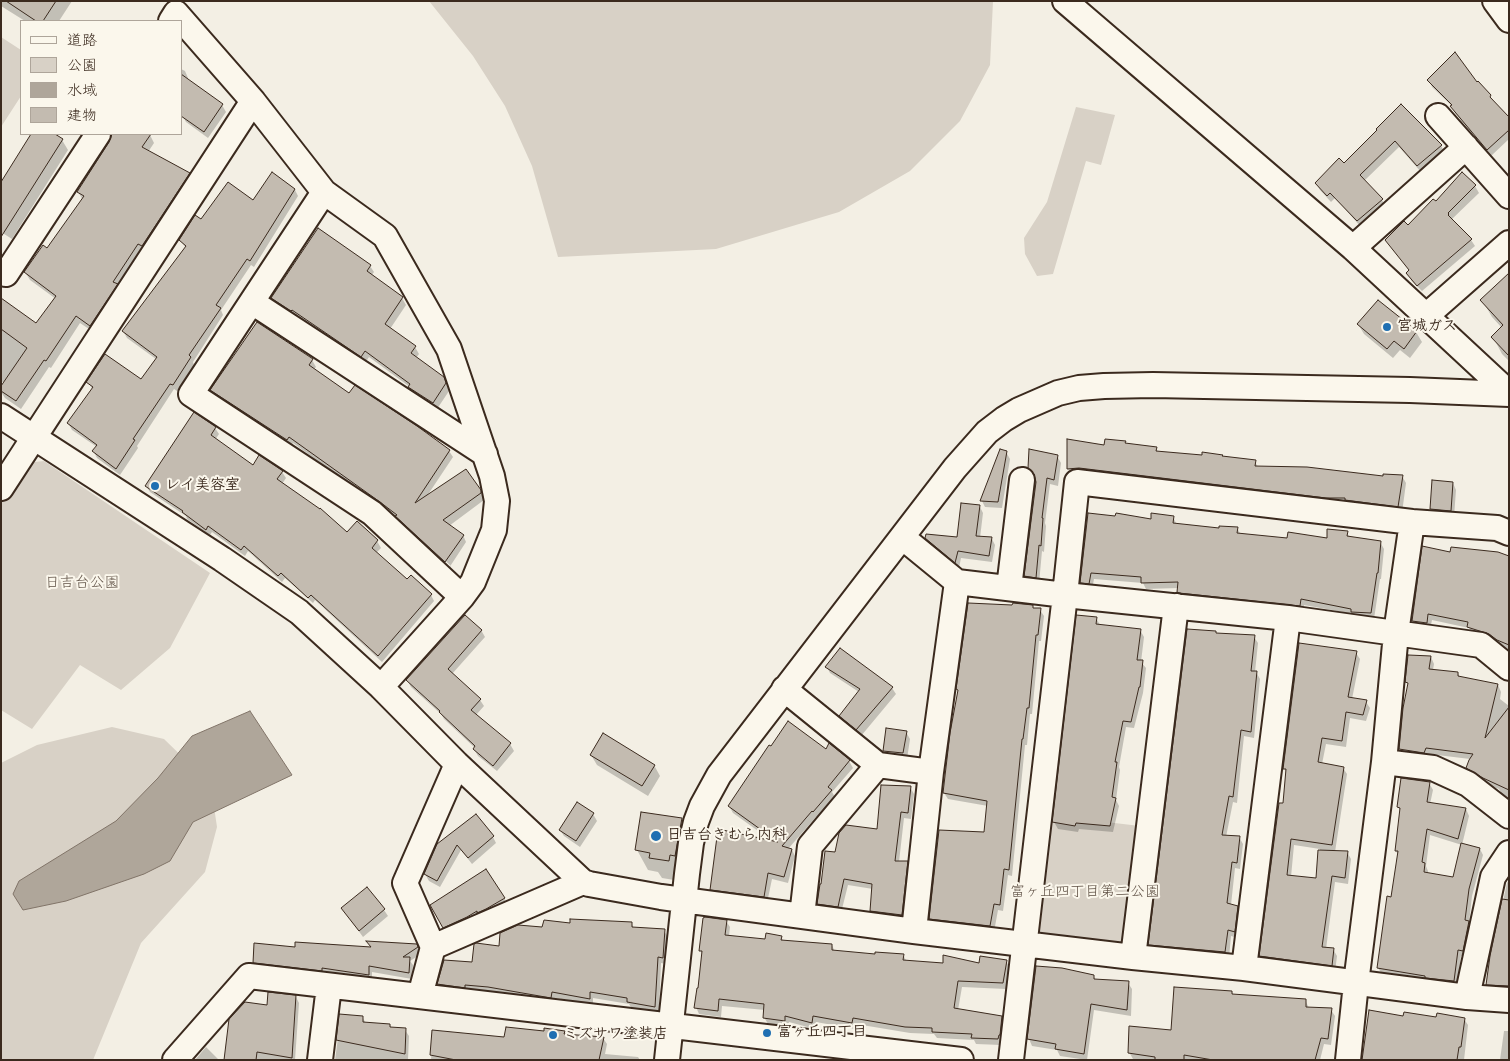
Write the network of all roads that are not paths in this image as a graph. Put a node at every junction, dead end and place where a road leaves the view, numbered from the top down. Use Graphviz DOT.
graph roads {
  1 [pos="1065,1"];
  2 [pos="1494,1"];
  3 [pos="172,20"];
  4 [pos="1509,20"];
  5 [pos="253,101"];
  6 [pos="1438,116"];
  7 [pos="97,135"];
  8 [pos="1466,148"];
  9 [pos="324,192"];
  10 [pos="1509,196"];
  11 [pos="1509,242"];
  12 [pos="1353,248"];
  13 [pos="1,271"];
  14 [pos="252,302"];
  15 [pos="1426,316"];
  16 [pos="1509,394"];
  17 [pos="1,416"];
  18 [pos="34,437"];
  19 [pos="485,454"];
  20 [pos="1022,480"];
  21 [pos="1,488"];
  22 [pos="1412,522"];
  23 [pos="1509,533"];
  24 [pos="902,537"];
  25 [pos="957,582"];
  26 [pos="1009,588"];
  27 [pos="1065,595"];
  28 [pos="462,597"];
  29 [pos="1176,606"];
  30 [pos="1288,618"];
  31 [pos="1396,633"];
  32 [pos="1509,668"];
  33 [pos="381,687"];
  34 [pos="784,689"];
  35 [pos="1384,762"];
  36 [pos="457,764"];
  37 [pos="878,765"];
  38 [pos="931,772"];
  39 [pos="1509,816"];
  40 [pos="1509,852"];
  41 [pos="583,882"];
  42 [pos="685,900"];
  43 [pos="802,916"];
  44 [pos="914,931"];
  45 [pos="1023,943"];
  46 [pos="433,947"];
  47 [pos="1133,957"];
  48 [pos="1244,968"];
  49 [pos="1356,983"];
  50 [pos="329,986"];
  51 [pos="420,996"];
  52 [pos="1467,997"];
  53 [pos="1509,1000"];
  54 [pos="670,1025"];
  55 [pos="175,1060"];
  56 [pos="320,1060"];
  57 [pos="667,1060"];
  58 [pos="961,1060"];
  59 [pos="1011,1060"];
  60 [pos="1348,1060"];
  1 -- 12 [label="street"];
  2 -- 4 [label="street"];
  3 -- 5 [label="street"];
  5 -- 9 [label="street"];
  5 -- 18 [label="street"];
  6 -- 8 [label="street"];
  7 -- 13 [label="street"];
  8 -- 10 [label="street"];
  8 -- 12 [label="street"];
  9 -- 14 [label="street"];
  9 -- 19 [label="street"];
  11 -- 15 [label="street"];
  12 -- 15 [label="street"];
  14 -- 19 [label="street"];
  14 -- 28 [label="street"];
  15 -- 16 [label="street"];
  16 -- 24 [label="street"];
  17 -- 18 [label="street"];
  18 -- 21 [label="street"];
  18 -- 33 [label="street"];
  19 -- 28 [label="street"];
  20 -- 26 [label="street"];
  22 -- 23 [label="street"];
  22 -- 27 [label="street"];
  22 -- 31 [label="street"];
  24 -- 25 [label="street"];
  24 -- 34 [label="street"];
  25 -- 26 [label="street"];
  25 -- 38 [label="street"];
  26 -- 27 [label="street"];
  27 -- 29 [label="street"];
  27 -- 45 [label="street"];
  28 -- 33 [label="street"];
  29 -- 30 [label="street"];
  29 -- 47 [label="street"];
  30 -- 31 [label="street"];
  30 -- 48 [label="street"];
  31 -- 32 [label="street"];
  31 -- 35 [label="street"];
  33 -- 36 [label="street"];
  34 -- 37 [label="street"];
  34 -- 42 [label="street"];
  35 -- 39 [label="street"];
  35 -- 49 [label="street"];
  36 -- 41 [label="street"];
  36 -- 46 [label="street"];
  37 -- 38 [label="street"];
  37 -- 43 [label="street"];
  38 -- 44 [label="street"];
  40 -- 52 [label="street"];
  41 -- 42 [label="street"];
  41 -- 46 [label="street"];
  42 -- 43 [label="street"];
  42 -- 54 [label="street"];
  43 -- 44 [label="street"];
  44 -- 45 [label="street"];
  45 -- 47 [label="street"];
  45 -- 59 [label="street"];
  46 -- 51 [label="street"];
  47 -- 48 [label="street"];
  48 -- 49 [label="street"];
  49 -- 52 [label="street"];
  49 -- 60 [label="street"];
  50 -- 51 [label="street"];
  50 -- 55 [label="street"];
  50 -- 56 [label="street"];
  51 -- 54 [label="street"];
  52 -- 53 [label="street"];
  54 -- 57 [label="street"];
  54 -- 58 [label="street"];
}
